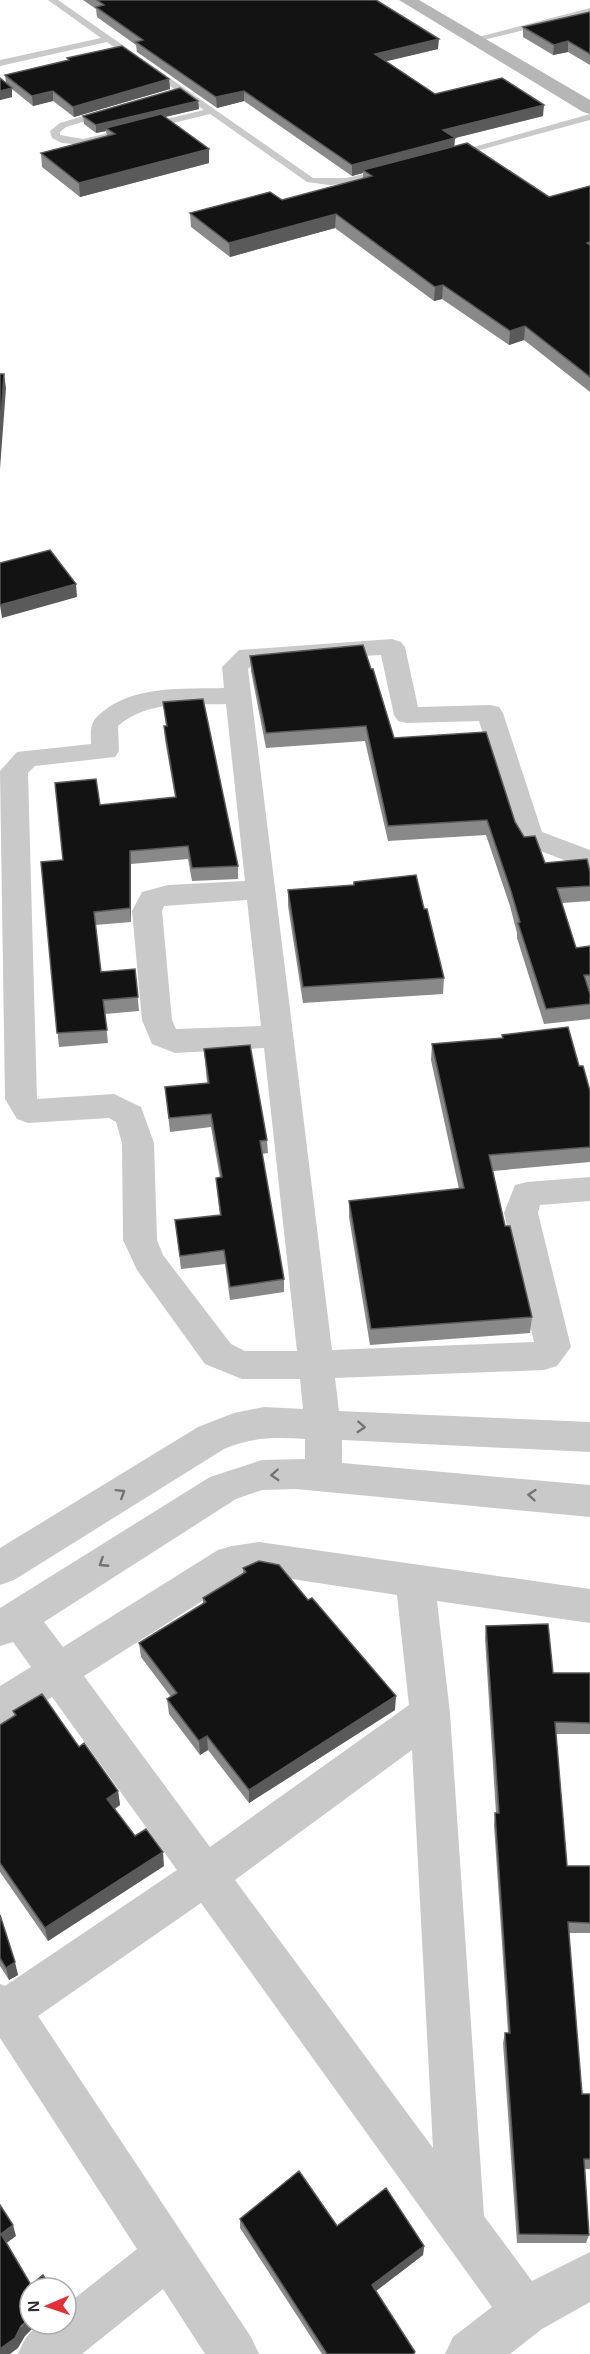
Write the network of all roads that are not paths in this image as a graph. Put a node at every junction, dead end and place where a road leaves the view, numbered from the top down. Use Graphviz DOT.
graph roads {
  1 [pos="52,0"];
  2 [pos="407,0"];
  3 [pos="590,10"];
  4 [pos="475,39"];
  5 [pos="106,40"];
  6 [pos="0,63"];
  7 [pos="590,108"];
  8 [pos="118,109"];
  9 [pos="211,111"];
  10 [pos="590,117"];
  11 [pos="442,157"];
  12 [pos="396,170"];
  13 [pos="238,696"];
  14 [pos="590,861"];
  15 [pos="261,890"];
  16 [pos="278,1036"];
  17 [pos="590,1189"];
  18 [pos="316,1365"];
  19 [pos="323,1425"];
  20 [pos="590,1437"];
  21 [pos="324,1476"];
  22 [pos="590,1501"];
  23 [pos="0,1568"];
  24 [pos="415,1579"];
  25 [pos="590,1606"];
  26 [pos="9,1624"];
  27 [pos="58,1671"];
  28 [pos="0,1708"];
  29 [pos="430,1713"];
  30 [pos="206,1875"];
  31 [pos="4,2008"];
  32 [pos="461,2225"];
  33 [pos="168,2254"];
  34 [pos="590,2276"];
  35 [pos="525,2312"];
  36 [pos="43,2354"];
  37 [pos="234,2354"];
  38 [pos="470,2354"];
  1 -- 5 [label="lane"];
  2 -- 4 [label="street"];
  3 -- 4 [label="lane"];
  4 -- 7 [label="street"];
  5 -- 6 [label="lane"];
  5 -- 9 [label="lane"];
  8 -- 9 [label="lane"];
  9 -- 12 [label="lane"];
  10 -- 11 [label="lane"];
  13 -- 14 [label="street"];
  13 -- 15 [label="street"];
  13 -- 18 [label="street"];
  15 -- 16 [label="street"];
  15 -- 16 [label="street"];
  16 -- 18 [label="street"];
  17 -- 18 [label="street"];
  18 -- 19 [label="street"];
  19 -- 20 [label="street, one-way"];
  19 -- 21 [label="street"];
  23 -- 19 [label="street, one-way"];
  22 -- 21 [label="street, one-way"];
  21 -- 26 [label="street, one-way"];
  24 -- 25 [label="street"];
  24 -- 27 [label="street"];
  24 -- 29 [label="street"];
  26 -- 27 [label="street"];
  27 -- 28 [label="street"];
  27 -- 30 [label="street"];
  29 -- 30 [label="street"];
  29 -- 32 [label="street"];
  30 -- 31 [label="street"];
  30 -- 32 [label="street"];
  31 -- 33 [label="street"];
  32 -- 35 [label="street"];
  33 -- 36 [label="street"];
  33 -- 37 [label="street"];
  34 -- 35 [label="street"];
  35 -- 38 [label="street"];
}
